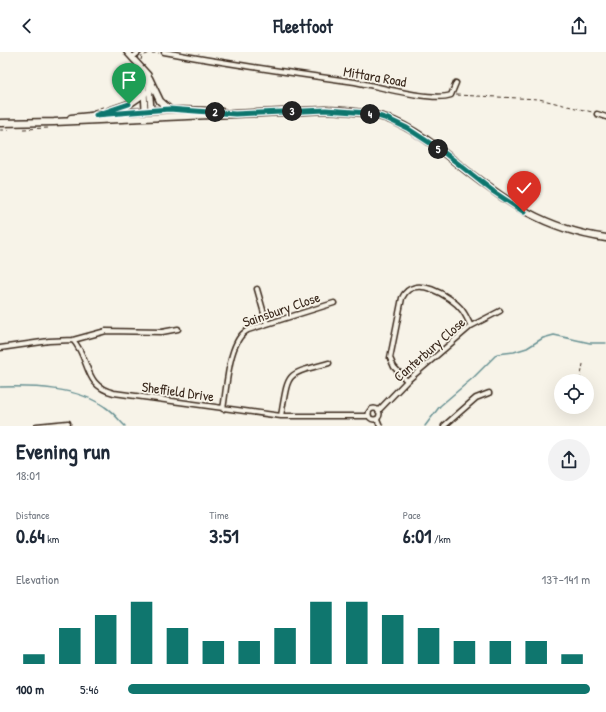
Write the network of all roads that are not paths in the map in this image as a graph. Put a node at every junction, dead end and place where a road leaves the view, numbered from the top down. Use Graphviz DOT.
graph roads {
  1 [pos="127,52"];
  2 [pos="139,52"];
  3 [pos="162,53"];
  4 [pos="133,57"];
  5 [pos="143,70"];
  6 [pos="149,78"];
  7 [pos="456,83"];
  8 [pos="145,93"];
  9 [pos="169,109"];
  10 [pos="148,110"];
  11 [pos="235,114"];
  12 [pos="597,114"];
  13 [pos="194,116"];
  14 [pos="606,117"];
  15 [pos="97,118"];
  16 [pos="0,121"];
  17 [pos="606,238"];
  18 [pos="257,289"];
  19 [pos="334,303"];
  20 [pos="500,311"];
  21 [pos="267,324"];
  22 [pos="471,326"];
  23 [pos="178,329"];
  24 [pos="73,340"];
  25 [pos="0,348"];
  26 [pos="329,363"];
  27 [pos="407,382"];
  28 [pos="489,393"];
  29 [pos="223,409"];
  30 [pos="378,411"];
  31 [pos="281,416"];
  32 [pos="369,416"];
  33 [pos="377,419"];
  34 [pos="68,423"];
  35 [pos="37,426"];
  36 [pos="380,426"];
  37 [pos="444,426"];
  1 -- 4 [label="street"];
  2 -- 4 [label="street"];
  3 -- 7 [label="street, Mittara Road"];
  4 -- 5 [label="street"];
  5 -- 6 [label="street"];
  5 -- 8 [label="street"];
  6 -- 9 [label="main road"];
  6 -- 10 [label="street"];
  8 -- 10 [label="street"];
  8 -- 15 [label="main road"];
  9 -- 10 [label="main road"];
  9 -- 11 [label="main road"];
  10 -- 13 [label="main road"];
  10 -- 15 [label="main road"];
  11 -- 13 [label="main road"];
  11 -- 17 [label="main road"];
  12 -- 14 [label="street"];
  13 -- 15 [label="main road"];
  15 -- 16 [label="main road"];
  18 -- 21 [label="street"];
  19 -- 21 [label="street, Sainsbury Close"];
  20 -- 22 [label="street, Canterbury Close"];
  21 -- 29 [label="street, Sainsbury Close"];
  22 -- 27 [label="street, Canterbury Close"];
  22 -- 27 [label="street"];
  23 -- 24 [label="street"];
  24 -- 25 [label="street"];
  24 -- 29 [label="street, Sheffield Drive"];
  26 -- 31 [label="street"];
  27 -- 30 [label="street, Canterbury Close"];
  28 -- 37 [label="street"];
  29 -- 31 [label="street, Sheffield Drive"];
  30 -- 32 [label="street"];
  30 -- 33 [label="street"];
  31 -- 32 [label="street, Sheffield Drive"];
  32 -- 33 [label="street"];
  33 -- 36 [label="street"];
  34 -- 35 [label="street"];
}
